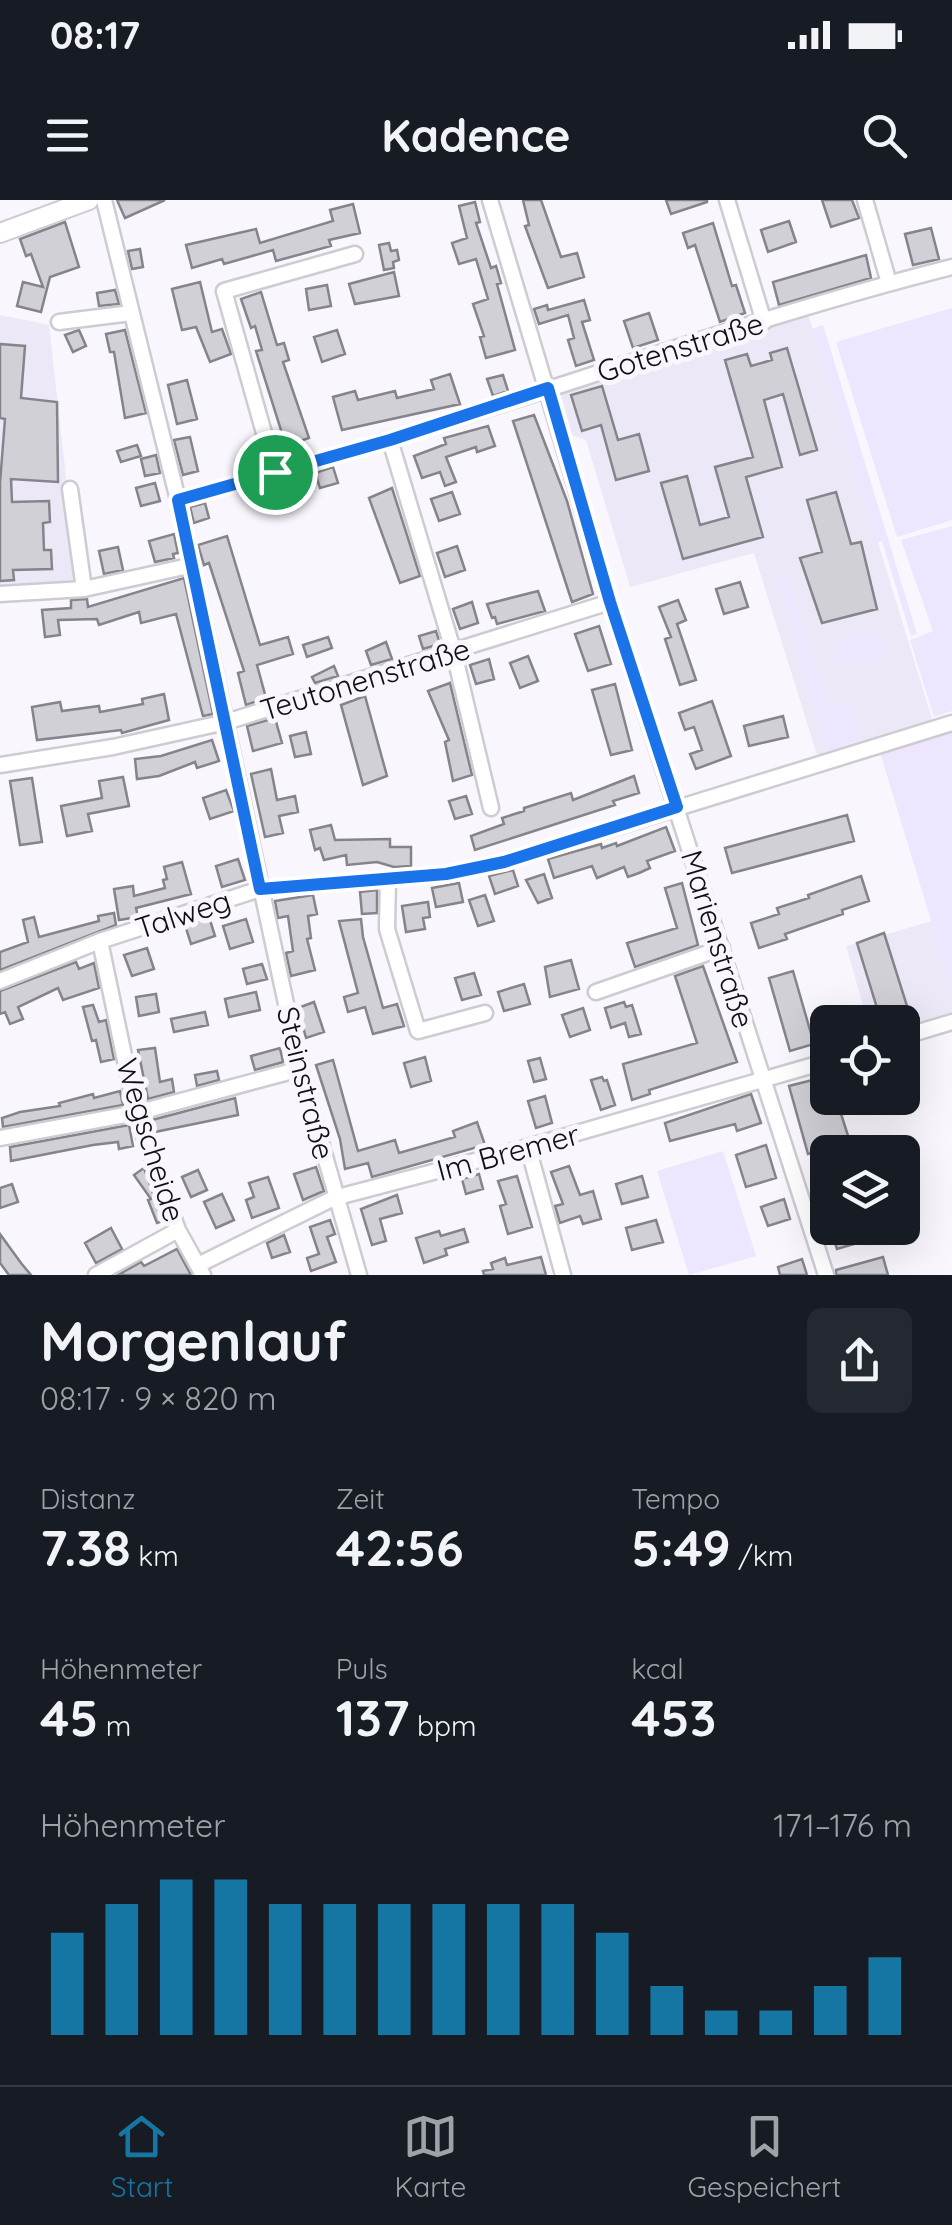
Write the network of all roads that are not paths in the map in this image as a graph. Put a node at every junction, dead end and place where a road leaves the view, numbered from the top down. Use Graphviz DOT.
graph roads {
  1 [pos="89,200"];
  2 [pos="104,200"];
  3 [pos="490,200"];
  4 [pos="726,200"];
  5 [pos="864,200"];
  6 [pos="0,233"];
  7 [pos="355,254"];
  8 [pos="952,267"];
  9 [pos="889,283"];
  10 [pos="131,313"];
  11 [pos="59,322"];
  12 [pos="764,322"];
  13 [pos="548,388"];
  14 [pos="390,440"];
  15 [pos="275,472"];
  16 [pos="70,489"];
  17 [pos="178,500"];
  18 [pos="193,565"];
  19 [pos="84,589"];
  20 [pos="0,594"];
  21 [pos="610,602"];
  22 [pos="454,653"];
  23 [pos="226,722"];
  24 [pos="952,723"];
  25 [pos="0,765"];
  26 [pos="677,807"];
  27 [pos="491,808"];
  28 [pos="388,879"];
  29 [pos="260,889"];
  30 [pos="100,941"];
  31 [pos="722,948"];
  32 [pos="0,980"];
  33 [pos="596,992"];
  34 [pos="485,1014"];
  35 [pos="952,1022"];
  36 [pos="920,1032"];
  37 [pos="810,1067"];
  38 [pos="300,1069"];
  39 [pos="762,1082"];
  40 [pos="136,1113"];
  41 [pos="0,1138"];
  42 [pos="528,1147"];
  43 [pos="334,1198"];
  44 [pos="178,1230"];
  45 [pos="200,1270"];
  46 [pos="96,1275"];
  47 [pos="359,1275"];
  48 [pos="563,1275"];
  49 [pos="826,1275"];
  1 -- 6 [label="street"];
  2 -- 10 [label="street, Steinstraße"];
  3 -- 13 [label="street, Marienstraße"];
  4 -- 12 [label="street"];
  5 -- 9 [label="street"];
  7 -- 15 [label="street"];
  8 -- 9 [label="street, Gotenstraße"];
  9 -- 12 [label="street, Gotenstraße"];
  10 -- 11 [label="street"];
  10 -- 17 [label="street, Steinstraße"];
  12 -- 13 [label="street, Gotenstraße"];
  13 -- 14 [label="street, Gotenstraße"];
  13 -- 21 [label="street, Marienstraße"];
  14 -- 15 [label="street, Gotenstraße"];
  14 -- 22 [label="street"];
  15 -- 17 [label="street, Gotenstraße"];
  16 -- 19 [label="street"];
  17 -- 18 [label="street, Steinstraße"];
  18 -- 19 [label="street"];
  18 -- 23 [label="street, Steinstraße"];
  19 -- 20 [label="street"];
  21 -- 22 [label="street, Teutonenstraße"];
  21 -- 26 [label="street, Marienstraße"];
  22 -- 23 [label="street, Teutonenstraße"];
  22 -- 27 [label="street"];
  23 -- 25 [label="street, Teutonenstraße"];
  23 -- 29 [label="street, Steinstraße"];
  24 -- 26 [label="street, Talweg"];
  26 -- 28 [label="street, Talweg"];
  26 -- 31 [label="street, Marienstraße"];
  28 -- 29 [label="street, Talweg"];
  28 -- 34 [label="street"];
  29 -- 30 [label="street, Talweg"];
  29 -- 38 [label="street, Steinstraße"];
  30 -- 32 [label="street, Talweg"];
  30 -- 40 [label="street, Wegscheide"];
  31 -- 33 [label="street"];
  31 -- 39 [label="street, Marienstraße"];
  35 -- 36 [label="street"];
  37 -- 39 [label="street, Im Bremer"];
  38 -- 40 [label="street"];
  38 -- 43 [label="street, Steinstraße"];
  39 -- 42 [label="street, Im Bremer"];
  39 -- 49 [label="street, Marienstraße"];
  40 -- 41 [label="street"];
  40 -- 44 [label="street, Wegscheide"];
  42 -- 43 [label="street, Im Bremer"];
  42 -- 48 [label="street"];
  43 -- 45 [label="street, Im Bremer"];
  43 -- 47 [label="street, Steinstraße"];
  44 -- 45 [label="street, Wegscheide"];
  44 -- 46 [label="street"];
}
